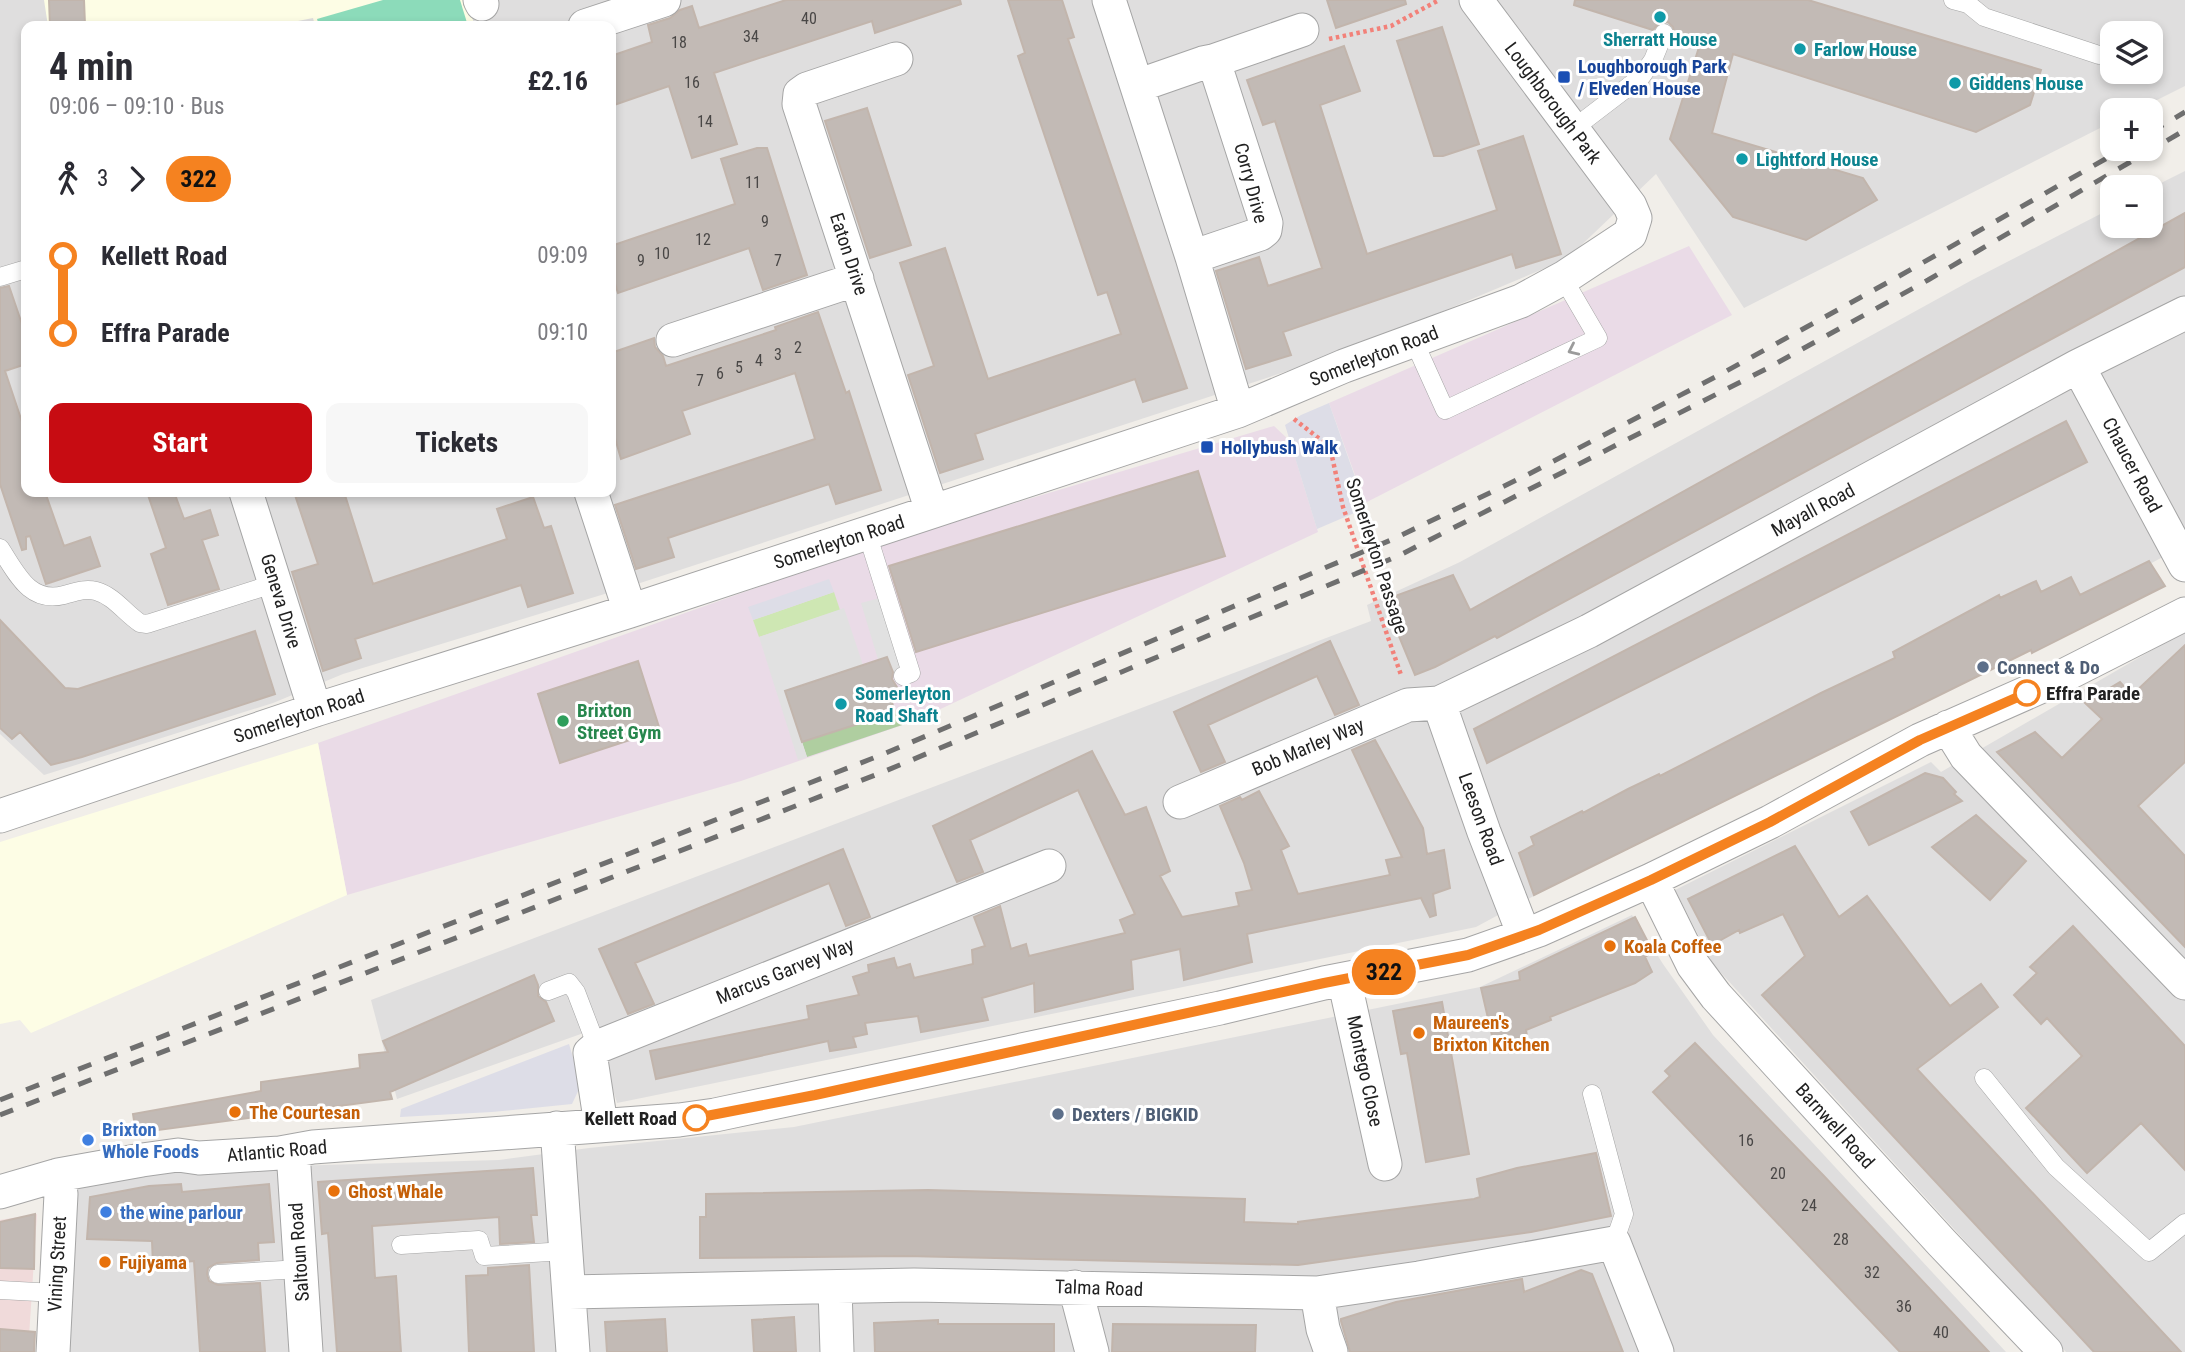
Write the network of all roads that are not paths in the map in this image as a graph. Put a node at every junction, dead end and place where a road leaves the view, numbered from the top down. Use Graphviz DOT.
graph roads {
  1 [pos="664,0"];
  2 [pos="1109,0"];
  3 [pos="1476,0"];
  4 [pos="1953,0"];
  5 [pos="600,21"];
  6 [pos="1302,30"];
  7 [pos="1664,33"];
  8 [pos="2099,55"];
  9 [pos="896,60"];
  10 [pos="1213,61"];
  11 [pos="1137,86"];
  12 [pos="1573,129"];
  13 [pos="1630,206"];
  14 [pos="1192,257"];
  15 [pos="21,271"];
  16 [pos="0,277"];
  17 [pos="1563,278"];
  18 [pos="857,279"];
  19 [pos="2185,313"];
  20 [pos="673,340"];
  21 [pos="1413,340"];
  22 [pos="2078,366"];
  23 [pos="1238,411"];
  24 [pos="248,497"];
  25 [pos="593,497"];
  26 [pos="932,511"];
  27 [pos="867,533"];
  28 [pos="0,548"];
  29 [pos="2185,565"];
  30 [pos="276,583"];
  31 [pos="630,611"];
  32 [pos="2185,614"];
  33 [pos="904,676"];
  34 [pos="1424,704"];
  35 [pos="315,710"];
  36 [pos="1948,727"];
  37 [pos="1180,802"];
  38 [pos="0,816"];
  39 [pos="1049,866"];
  40 [pos="1651,880"];
  41 [pos="1524,935"];
  42 [pos="1344,979"];
  43 [pos="2185,983"];
  44 [pos="548,991"];
  45 [pos="597,1047"];
  46 [pos="1984,1078"];
  47 [pos="1592,1094"];
  48 [pos="601,1125"];
  49 [pos="557,1128"];
  50 [pos="293,1151"];
  51 [pos="1385,1164"];
  52 [pos="58,1175"];
  53 [pos="0,1192"];
  54 [pos="2185,1223"];
  55 [pos="401,1245"];
  56 [pos="1616,1247"];
  57 [pos="566,1251"];
  58 [pos="300,1269"];
  59 [pos="218,1274"];
  60 [pos="835,1287"];
  61 [pos="1075,1287"];
  62 [pos="0,1290"];
  63 [pos="569,1292"];
  64 [pos="57,1293"];
  65 [pos="1317,1293"];
  66 [pos="52,1352"];
  67 [pos="306,1352"];
  68 [pos="573,1352"];
  69 [pos="837,1352"];
  70 [pos="1092,1352"];
  71 [pos="1331,1352"];
  72 [pos="1657,1352"];
  73 [pos="2046,1352"];
  1 -- 5 [label="street"];
  2 -- 11 [label="street"];
  3 -- 12 [label="street, Loughborough Park"];
  4 -- 8 [label="lane"];
  6 -- 10 [label="street"];
  7 -- 12 [label="lane"];
  9 -- 18 [label="street, Eaton Drive"];
  10 -- 11 [label="street"];
  10 -- 14 [label="street, Corry Drive"];
  11 -- 14 [label="street"];
  12 -- 13 [label="street, Loughborough Park"];
  13 -- 17 [label="street, Somerleyton Road"];
  14 -- 23 [label="street"];
  15 -- 16 [label="lane"];
  17 -- 21 [label="street, Somerleyton Road"];
  17 -- 21 [label="lane, one-way"];
  18 -- 20 [label="street"];
  18 -- 26 [label="street, Eaton Drive"];
  19 -- 22 [label="street, Mayall Road"];
  21 -- 23 [label="street, Somerleyton Road"];
  22 -- 29 [label="street, Chaucer Road"];
  22 -- 34 [label="street, Mayall Road"];
  23 -- 26 [label="street, Somerleyton Road"];
  24 -- 30 [label="street, Geneva Drive"];
  25 -- 31 [label="street"];
  26 -- 27 [label="street, Somerleyton Road"];
  27 -- 31 [label="street, Somerleyton Road"];
  27 -- 33 [label="lane"];
  28 -- 30 [label="lane"];
  30 -- 35 [label="street, Geneva Drive"];
  31 -- 35 [label="street, Somerleyton Road"];
  32 -- 36 [label="street, Atlantic Road"];
  34 -- 37 [label="street, Bob Marley Way"];
  34 -- 41 [label="street, Leeson Road"];
  35 -- 38 [label="street, Somerleyton Road"];
  36 -- 40 [label="street, Atlantic Road"];
  36 -- 43 [label="street"];
  39 -- 45 [label="street, Marcus Garvey Way"];
  40 -- 41 [label="street, Atlantic Road"];
  40 -- 73 [label="street, Barnwell Road"];
  41 -- 42 [label="street, Atlantic Road"];
  42 -- 48 [label="street, Atlantic Road"];
  42 -- 51 [label="street, Montego Close"];
  44 -- 45 [label="lane"];
  45 -- 48 [label="street"];
  46 -- 54 [label="lane"];
  47 -- 56 [label="lane"];
  48 -- 49 [label="street, Atlantic Road"];
  49 -- 50 [label="street, Atlantic Road"];
  49 -- 57 [label="street"];
  50 -- 52 [label="street, Atlantic Road"];
  50 -- 58 [label="street, Saltoun Road"];
  52 -- 53 [label="street, Atlantic Road"];
  52 -- 64 [label="street, Vining Street"];
  55 -- 57 [label="lane"];
  56 -- 65 [label="street, Talma Road"];
  56 -- 72 [label="street"];
  57 -- 63 [label="street"];
  58 -- 59 [label="lane"];
  58 -- 67 [label="street, Saltoun Road"];
  60 -- 61 [label="street, Talma Road"];
  60 -- 63 [label="street, Talma Road"];
  60 -- 69 [label="street"];
  61 -- 65 [label="street, Talma Road"];
  61 -- 70 [label="street"];
  62 -- 64 [label="lane"];
  63 -- 68 [label="street"];
  64 -- 66 [label="street, Vining Street"];
  65 -- 71 [label="street"];
}
